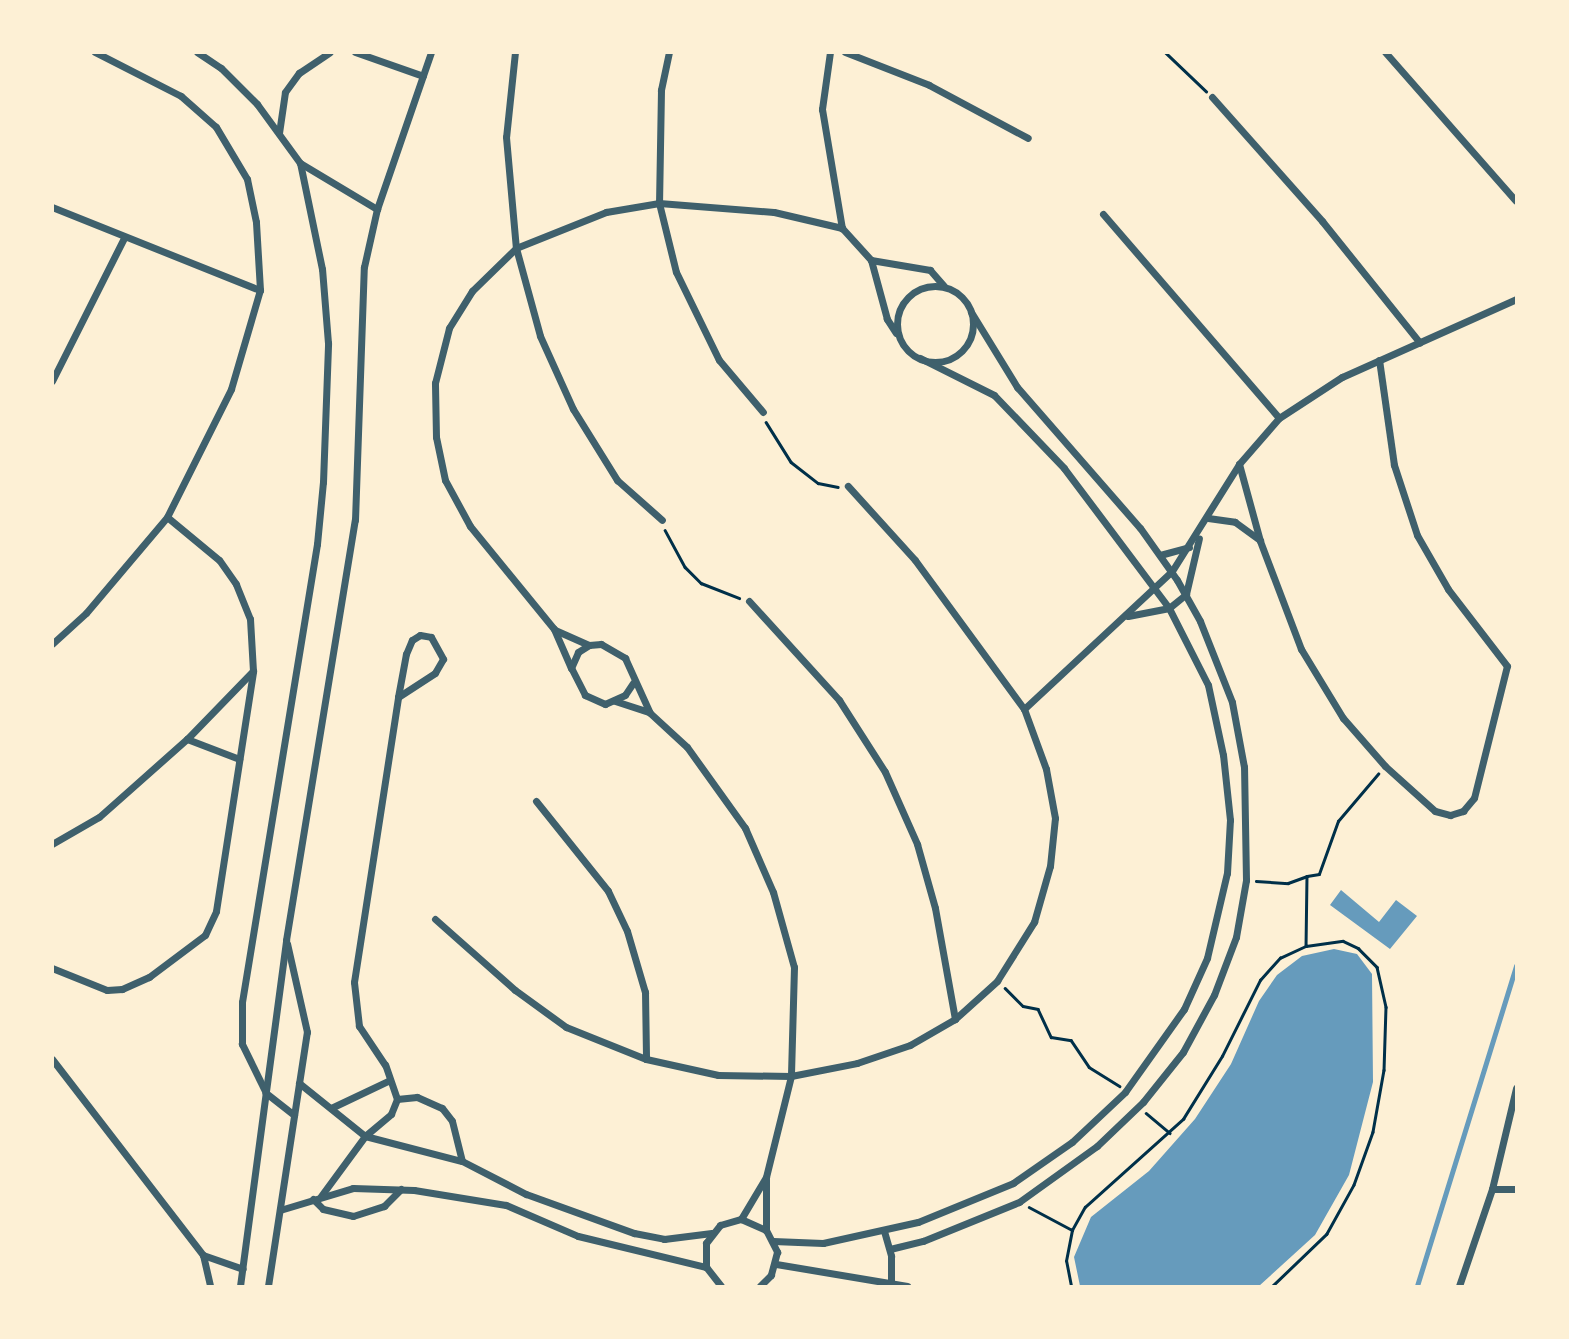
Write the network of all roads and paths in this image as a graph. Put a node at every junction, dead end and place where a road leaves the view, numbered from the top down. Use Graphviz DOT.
graph roads {
  1 [pos="95,52"];
  2 [pos="197,52"];
  3 [pos="330,52"];
  4 [pos="355,52"];
  5 [pos="431,52"];
  6 [pos="515,52"];
  7 [pos="670,52"];
  8 [pos="830,52"];
  9 [pos="845,52"];
  10 [pos="1165,52"];
  11 [pos="1385,52"];
  12 [pos="423,76"];
  13 [pos="1212,97"];
  14 [pos="279,133"];
  15 [pos="1028,138"];
  16 [pos="300,163"];
  17 [pos="1517,201"];
  18 [pos="659,203"];
  19 [pos="52,206"];
  20 [pos="377,209"];
  21 [pos="1103,214"];
  22 [pos="842,228"];
  23 [pos="124,238"];
  24 [pos="516,248"];
  25 [pos="872,260"];
  26 [pos="944,286"];
  27 [pos="260,290"];
  28 [pos="1517,299"];
  29 [pos="971,312"];
  30 [pos="902,342"];
  31 [pos="1420,343"];
  32 [pos="920,358"];
  33 [pos="1379,360"];
  34 [pos="52,381"];
  35 [pos="763,412"];
  36 [pos="1279,418"];
  37 [pos="1239,464"];
  38 [pos="848,486"];
  39 [pos="167,517"];
  40 [pos="1208,518"];
  41 [pos="662,520"];
  42 [pos="1200,530"];
  43 [pos="1260,541"];
  44 [pos="1190,547"];
  45 [pos="1160,555"];
  46 [pos="1171,570"];
  47 [pos="1153,585"];
  48 [pos="1186,594"];
  49 [pos="749,601"];
  50 [pos="1169,608"];
  51 [pos="1127,616"];
  52 [pos="554,629"];
  53 [pos="52,644"];
  54 [pos="589,645"];
  55 [pos="571,668"];
  56 [pos="253,671"];
  57 [pos="633,683"];
  58 [pos="398,697"];
  59 [pos="615,701"];
  60 [pos="1024,709"];
  61 [pos="650,713"];
  62 [pos="187,739"];
  63 [pos="239,759"];
  64 [pos="1385,766"];
  65 [pos="536,802"];
  66 [pos="52,845"];
  67 [pos="1307,876"];
  68 [pos="1246,880"];
  69 [pos="435,919"];
  70 [pos="286,940"];
  71 [pos="1306,946"];
  72 [pos="52,968"];
  73 [pos="997,981"];
  74 [pos="955,1019"];
  75 [pos="52,1059"];
  76 [pos="646,1059"];
  77 [pos="791,1076"];
  78 [pos="390,1080"];
  79 [pos="299,1083"];
  80 [pos="1517,1088"];
  81 [pos="1125,1091"];
  82 [pos="266,1093"];
  83 [pos="397,1099"];
  84 [pos="1138,1106"];
  85 [pos="331,1108"];
  86 [pos="294,1115"];
  87 [pos="1170,1133"];
  88 [pos="365,1136"];
  89 [pos="462,1161"];
  90 [pos="766,1177"];
  91 [pos="401,1189"];
  92 [pos="1492,1189"];
  93 [pos="1517,1189"];
  94 [pos="317,1198"];
  95 [pos="1019,1202"];
  96 [pos="280,1210"];
  97 [pos="741,1219"];
  98 [pos="766,1230"];
  99 [pos="1072,1230"];
  100 [pos="884,1231"];
  101 [pos="712,1233"];
  102 [pos="773,1241"];
  103 [pos="890,1249"];
  104 [pos="203,1255"];
  105 [pos="776,1264"];
  106 [pos="706,1267"];
  107 [pos="243,1269"];
  108 [pos="891,1281"];
  109 [pos="718,1285"];
  110 [pos="210,1286"];
  111 [pos="240,1286"];
  112 [pos="268,1286"];
  113 [pos="760,1286"];
  114 [pos="907,1286"];
  115 [pos="1070,1286"];
  116 [pos="1273,1286"];
  117 [pos="1459,1286"];
  1 -- 27 [label="street"];
  2 -- 14 [label="street"];
  3 -- 14 [label="street"];
  4 -- 12 [label="street"];
  5 -- 12 [label="street"];
  6 -- 24 [label="street"];
  7 -- 18 [label="street"];
  8 -- 22 [label="street"];
  9 -- 15 [label="street"];
  10 -- 13 [label="path"];
  11 -- 17 [label="street"];
  12 -- 20 [label="street"];
  13 -- 31 [label="street"];
  14 -- 16 [label="street"];
  16 -- 20 [label="street"];
  16 -- 82 [label="street"];
  18 -- 22 [label="street"];
  18 -- 24 [label="street"];
  18 -- 35 [label="street"];
  19 -- 23 [label="street"];
  20 -- 70 [label="street"];
  21 -- 36 [label="street"];
  22 -- 25 [label="street"];
  23 -- 27 [label="street"];
  23 -- 34 [label="street"];
  24 -- 41 [label="street"];
  24 -- 52 [label="street"];
  25 -- 26 [label="street"];
  25 -- 30 [label="street"];
  26 -- 29 [label="street"];
  26 -- 30 [label="street"];
  27 -- 39 [label="street"];
  28 -- 31 [label="street"];
  29 -- 32 [label="street"];
  29 -- 45 [label="street"];
  30 -- 32 [label="street"];
  31 -- 33 [label="street"];
  32 -- 47 [label="street"];
  33 -- 36 [label="street"];
  33 -- 64 [label="street"];
  35 -- 38 [label="path"];
  36 -- 37 [label="street"];
  37 -- 40 [label="street"];
  37 -- 43 [label="street"];
  38 -- 60 [label="street"];
  39 -- 53 [label="street"];
  39 -- 56 [label="street"];
  40 -- 42 [label="street"];
  40 -- 43 [label="street"];
  41 -- 49 [label="path"];
  42 -- 44 [label="street"];
  42 -- 48 [label="street"];
  43 -- 64 [label="street"];
  44 -- 45 [label="street"];
  44 -- 46 [label="street"];
  45 -- 46 [label="street"];
  46 -- 47 [label="street"];
  46 -- 48 [label="street"];
  47 -- 50 [label="street"];
  47 -- 51 [label="street"];
  48 -- 50 [label="street"];
  48 -- 68 [label="street"];
  49 -- 74 [label="street"];
  50 -- 51 [label="street"];
  50 -- 81 [label="street"];
  51 -- 60 [label="street"];
  52 -- 54 [label="street"];
  52 -- 55 [label="street"];
  54 -- 55 [label="street"];
  54 -- 57 [label="street"];
  55 -- 59 [label="street"];
  56 -- 62 [label="street"];
  56 -- 63 [label="street"];
  57 -- 59 [label="street"];
  57 -- 61 [label="street"];
  58 -- 58 [label="street"];
  58 -- 78 [label="street"];
  59 -- 61 [label="street"];
  60 -- 73 [label="street"];
  61 -- 77 [label="street"];
  62 -- 63 [label="street"];
  62 -- 66 [label="street"];
  63 -- 72 [label="street"];
  64 -- 67 [label="path"];
  65 -- 76 [label="street"];
  67 -- 68 [label="path"];
  67 -- 71 [label="path"];
  68 -- 84 [label="street"];
  69 -- 76 [label="street"];
  70 -- 79 [label="street"];
  70 -- 82 [label="street"];
  71 -- 87 [label="path"];
  71 -- 116 [label="path"];
  73 -- 74 [label="street"];
  73 -- 81 [label="path"];
  74 -- 77 [label="street"];
  75 -- 104 [label="street"];
  76 -- 77 [label="street"];
  77 -- 90 [label="street"];
  78 -- 83 [label="street"];
  78 -- 85 [label="street"];
  79 -- 85 [label="street"];
  79 -- 86 [label="street"];
  80 -- 92 [label="street"];
  81 -- 100 [label="street"];
  82 -- 86 [label="street"];
  82 -- 107 [label="street"];
  83 -- 88 [label="street"];
  83 -- 89 [label="street"];
  84 -- 87 [label="path"];
  84 -- 95 [label="street"];
  85 -- 88 [label="street"];
  86 -- 96 [label="street"];
  87 -- 99 [label="path"];
  88 -- 89 [label="street"];
  88 -- 94 [label="street"];
  89 -- 101 [label="street"];
  90 -- 97 [label="street"];
  90 -- 98 [label="street"];
  91 -- 94 [label="street"];
  91 -- 94 [label="street"];
  91 -- 106 [label="street"];
  92 -- 93 [label="street"];
  92 -- 117 [label="street"];
  94 -- 96 [label="street"];
  95 -- 99 [label="path"];
  95 -- 103 [label="street"];
  96 -- 112 [label="street"];
  97 -- 98 [label="street"];
  97 -- 101 [label="street"];
  98 -- 102 [label="street"];
  99 -- 115 [label="path"];
  100 -- 102 [label="street"];
  100 -- 103 [label="street"];
  101 -- 106 [label="street"];
  102 -- 105 [label="street"];
  103 -- 108 [label="street"];
  104 -- 107 [label="street"];
  104 -- 110 [label="street"];
  105 -- 108 [label="street"];
  105 -- 113 [label="street"];
  106 -- 109 [label="street"];
  107 -- 111 [label="street"];
  108 -- 114 [label="street"];
}
